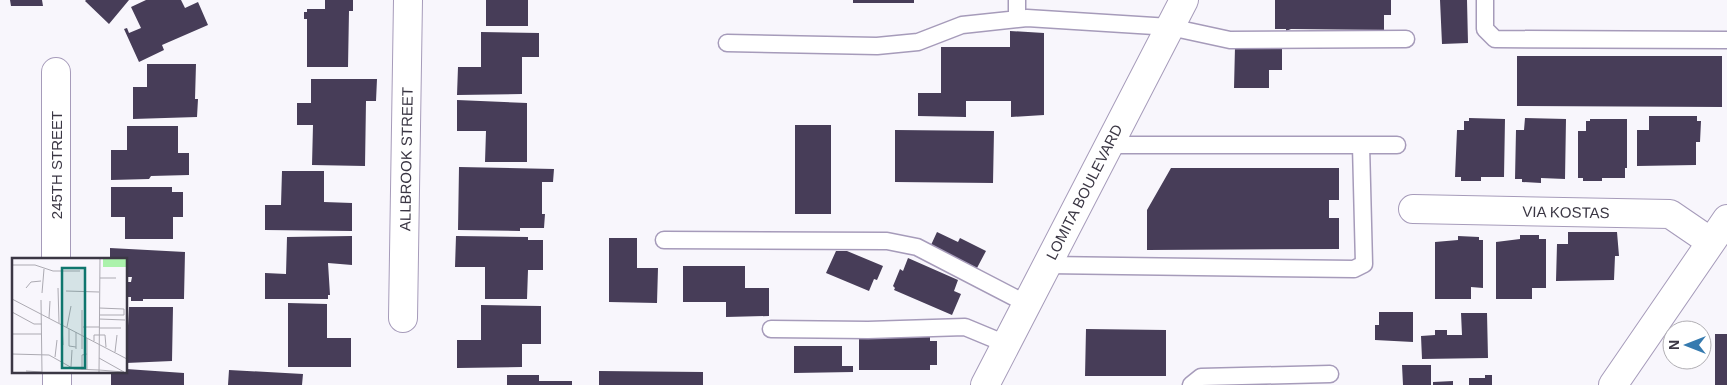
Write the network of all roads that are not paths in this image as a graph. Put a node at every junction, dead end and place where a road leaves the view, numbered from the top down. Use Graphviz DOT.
graph roads {
  1 [pos="408,0"];
  2 [pos="1017,0"];
  3 [pos="1184,0"];
  4 [pos="1485,0"];
  5 [pos="1017,20"];
  6 [pos="1170,27"];
  7 [pos="1406,38"];
  8 [pos="1727,40"];
  9 [pos="727,43"];
  10 [pos="56,72"];
  11 [pos="1109,145"];
  12 [pos="1361,145"];
  13 [pos="1397,145"];
  14 [pos="1413,209"];
  15 [pos="1727,219"];
  16 [pos="664,240"];
  17 [pos="1711,242"];
  18 [pos="56,258"];
  19 [pos="1047,265"];
  20 [pos="1027,304"];
  21 [pos="404,318"];
  22 [pos="771,329"];
  23 [pos="1006,344"];
  24 [pos="57,372"];
  25 [pos="1330,374"];
  26 [pos="991,384"];
  27 [pos="57,385"];
  28 [pos="1191,385"];
  29 [pos="1613,385"];
  1 -- 21 [label="street, ALLBROOK STREET"];
  2 -- 5 [label="lane"];
  3 -- 6 [label="street, LOMITA BOULEVARD"];
  4 -- 8 [label="lane"];
  5 -- 6 [label="lane"];
  5 -- 9 [label="lane"];
  6 -- 7 [label="lane"];
  6 -- 11 [label="street, LOMITA BOULEVARD"];
  10 -- 18 [label="street, 245TH STREET"];
  11 -- 12 [label="lane"];
  11 -- 19 [label="street, LOMITA BOULEVARD"];
  12 -- 13 [label="lane"];
  12 -- 19 [label="lane"];
  14 -- 17 [label="street, VIA KOSTAS"];
  15 -- 17 [label="street"];
  16 -- 20 [label="lane"];
  17 -- 29 [label="street"];
  19 -- 20 [label="street, LOMITA BOULEVARD"];
  20 -- 23 [label="street, LOMITA BOULEVARD"];
  22 -- 23 [label="lane"];
  23 -- 26 [label="street, LOMITA BOULEVARD"];
  24 -- 27 [label="street"];
  25 -- 28 [label="lane"];
}
